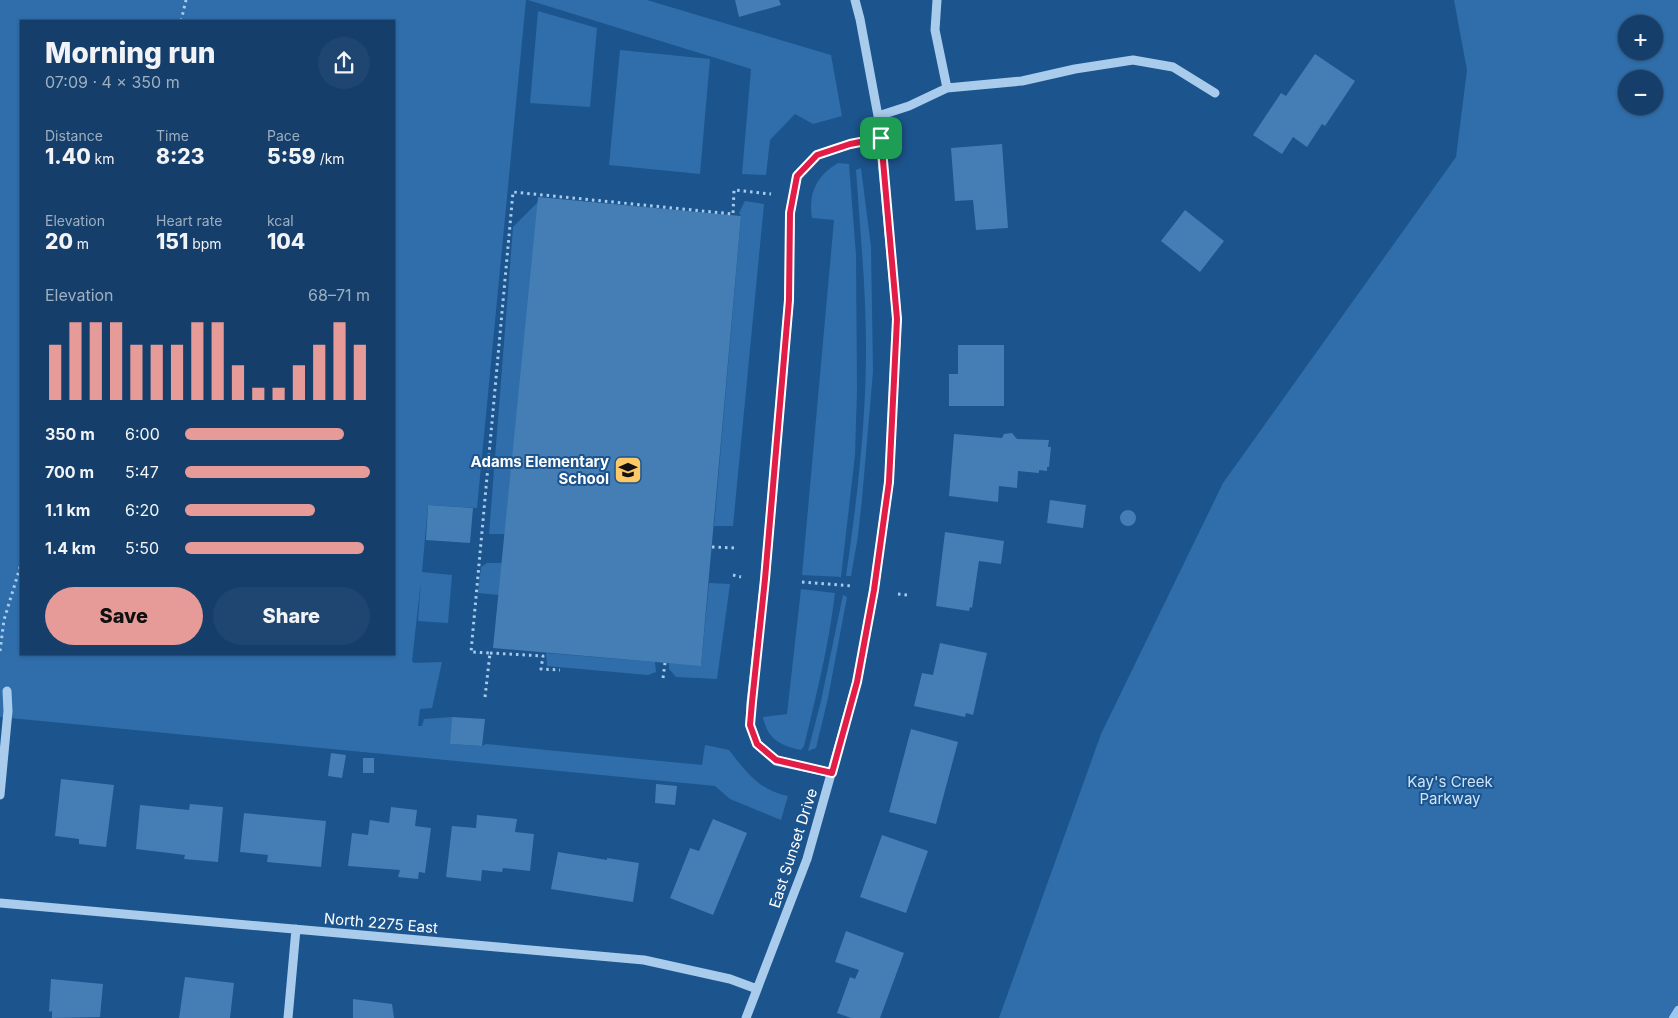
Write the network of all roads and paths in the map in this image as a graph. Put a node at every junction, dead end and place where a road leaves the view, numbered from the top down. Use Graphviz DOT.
graph roads {
  1 [pos="186,0"];
  2 [pos="855,0"];
  3 [pos="937,0"];
  4 [pos="180,20"];
  5 [pos="947,88"];
  6 [pos="1216,93"];
  7 [pos="878,116"];
  8 [pos="881,138"];
  9 [pos="771,194"];
  10 [pos="712,547"];
  11 [pos="736,548"];
  12 [pos="20,567"];
  13 [pos="733,575"];
  14 [pos="741,576"];
  15 [pos="802,582"];
  16 [pos="852,586"];
  17 [pos="898,594"];
  18 [pos="908,594"];
  19 [pos="0,652"];
  20 [pos="490,653"];
  21 [pos="665,663"];
  22 [pos="560,670"];
  23 [pos="663,678"];
  24 [pos="7,691"];
  25 [pos="485,698"];
  26 [pos="832,773"];
  27 [pos="0,795"];
  28 [pos="0,903"];
  29 [pos="296,929"];
  30 [pos="757,989"];
  31 [pos="288,1018"];
  32 [pos="746,1018"];
  1 -- 4 [label="path"];
  2 -- 7 [label="street, East Sunset Drive"];
  3 -- 5 [label="street"];
  5 -- 6 [label="street"];
  5 -- 7 [label="street"];
  7 -- 8 [label="street, East Sunset Drive"];
  8 -- 26 [label="street, East Sunset Drive"];
  8 -- 26 [label="street"];
  9 -- 20 [label="path"];
  10 -- 11 [label="path"];
  12 -- 19 [label="path"];
  13 -- 14 [label="path"];
  15 -- 16 [label="path"];
  17 -- 18 [label="path"];
  20 -- 22 [label="path"];
  20 -- 25 [label="path"];
  21 -- 23 [label="path"];
  24 -- 27 [label="street"];
  26 -- 30 [label="street, East Sunset Drive"];
  28 -- 29 [label="street, North 2275 East"];
  29 -- 30 [label="street, North 2275 East"];
  29 -- 31 [label="street"];
  30 -- 32 [label="street, East Sunset Drive"];
}
